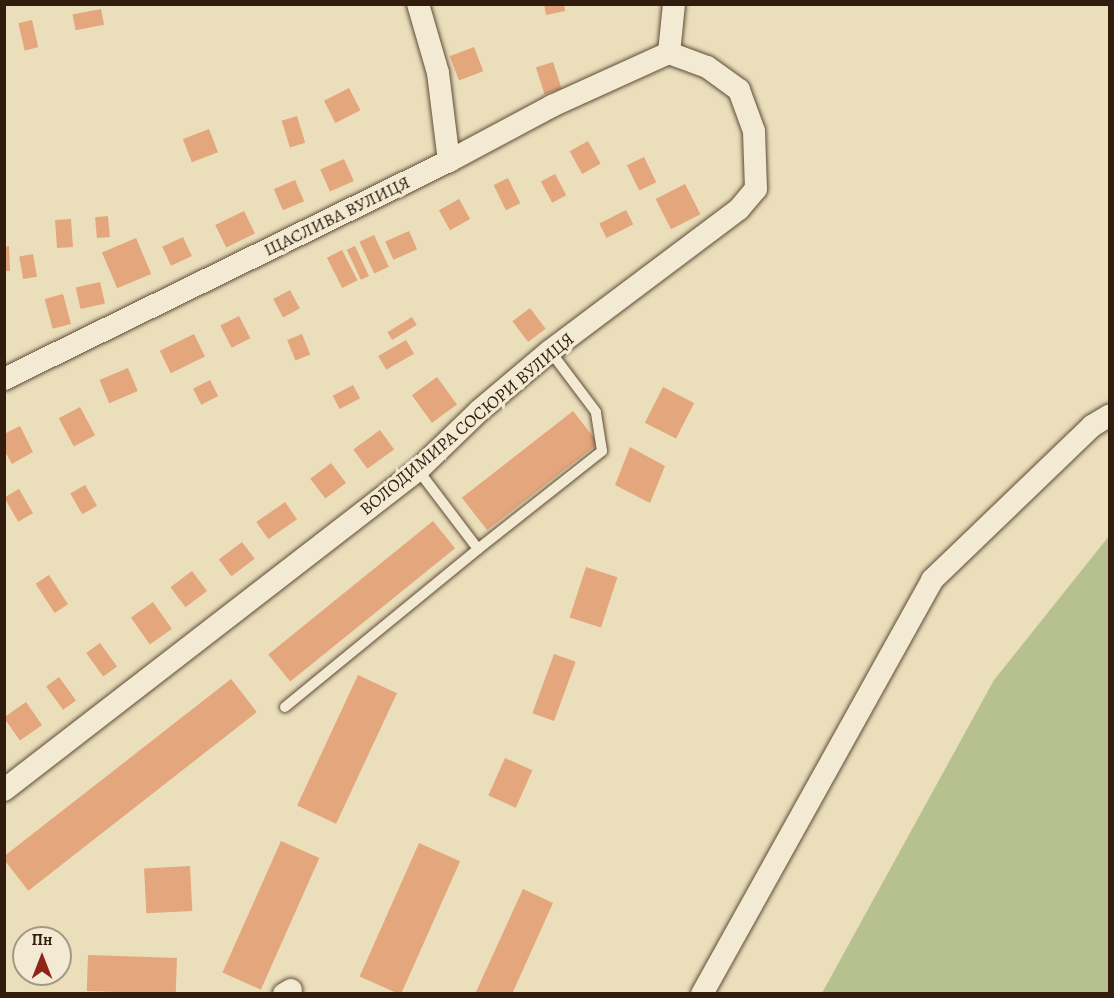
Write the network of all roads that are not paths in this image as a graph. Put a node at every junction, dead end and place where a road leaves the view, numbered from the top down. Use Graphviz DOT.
graph roads {
  1 [pos="418,4"];
  2 [pos="674,4"];
  3 [pos="669,53"];
  4 [pos="449,161"];
  5 [pos="550,351"];
  6 [pos="4,379"];
  7 [pos="1110,415"];
  8 [pos="418,470"];
  9 [pos="478,549"];
  10 [pos="285,707"];
  11 [pos="4,790"];
  12 [pos="702,993"];
  1 -- 4 [label="street"];
  2 -- 3 [label="street"];
  3 -- 4 [label="street, ЩАСЛИВА ВУЛИЦЯ"];
  3 -- 5 [label="street, ВОЛОДИМИРА СОСЮРИ ВУЛИЦЯ"];
  4 -- 6 [label="street, ЩАСЛИВА ВУЛИЦЯ"];
  5 -- 8 [label="street, ВОЛОДИМИРА СОСЮРИ ВУЛИЦЯ"];
  5 -- 9 [label="lane"];
  7 -- 12 [label="street"];
  8 -- 9 [label="lane"];
  8 -- 11 [label="street, ВОЛОДИМИРА СОСЮРИ ВУЛИЦЯ"];
  9 -- 10 [label="lane"];
}
